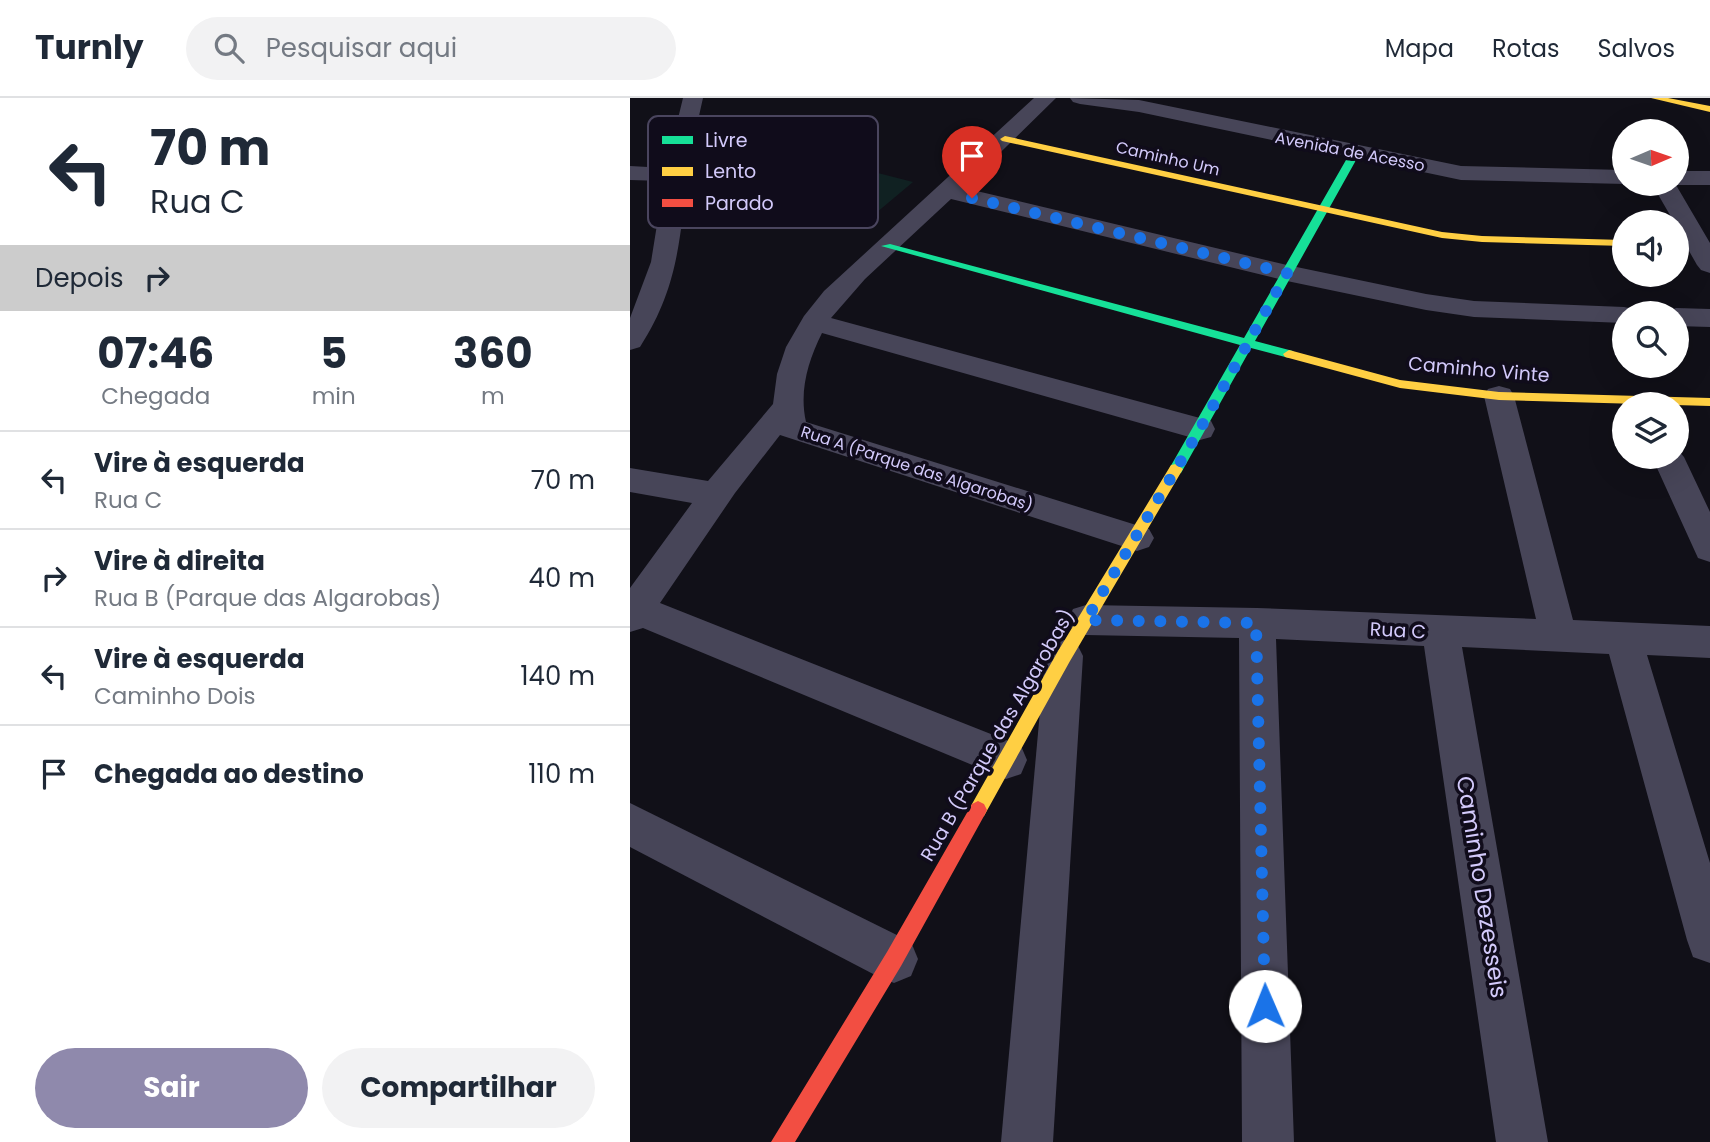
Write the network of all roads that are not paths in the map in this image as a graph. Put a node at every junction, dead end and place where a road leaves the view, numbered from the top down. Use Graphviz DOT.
graph roads {
  1 [pos="693,98"];
  2 [pos="1046,98"];
  3 [pos="1080,98"];
  4 [pos="1655,98"];
  5 [pos="1710,109"];
  6 [pos="689,116"];
  7 [pos="1005,139"];
  8 [pos="1355,153"];
  9 [pos="630,173"];
  10 [pos="648,174"];
  11 [pos="1612,177"];
  12 [pos="1689,178"];
  13 [pos="1710,178"];
  14 [pos="946,191"];
  15 [pos="1670,196"];
  16 [pos="1323,210"];
  17 [pos="668,228"];
  18 [pos="1612,243"];
  19 [pos="886,246"];
  20 [pos="1699,250"];
  21 [pos="1287,273"];
  22 [pos="630,284"];
  23 [pos="660,286"];
  24 [pos="1612,315"];
  25 [pos="1689,317"];
  26 [pos="1710,318"];
  27 [pos="815,322"];
  28 [pos="630,341"];
  29 [pos="1249,343"];
  30 [pos="1499,396"];
  31 [pos="1612,401"];
  32 [pos="1689,402"];
  33 [pos="1710,402"];
  34 [pos="786,409"];
  35 [pos="1200,429"];
  36 [pos="1674,469"];
  37 [pos="630,480"];
  38 [pos="715,495"];
  39 [pos="1137,538"];
  40 [pos="1710,548"];
  41 [pos="633,613"];
  42 [pos="1256,623"];
  43 [pos="1441,632"];
  44 [pos="1558,635"];
  45 [pos="1623,637"];
  46 [pos="1075,638"];
  47 [pos="1710,642"];
  48 [pos="1006,760"];
  49 [pos="630,824"];
  50 [pos="1694,832"];
  51 [pos="1710,940"];
  52 [pos="894,959"];
  53 [pos="786,1139"];
  54 [pos="1027,1142"];
  55 [pos="1268,1142"];
  56 [pos="1522,1142"];
  1 -- 6 [label="street"];
  2 -- 7 [label="street, Rua A (Parque das Algarobas)"];
  3 -- 8 [label="street, Avenida de Acesso"];
  4 -- 5 [label="street"];
  7 -- 14 [label="street, Rua A (Parque das Algarobas)"];
  7 -- 16 [label="street, Caminho Um"];
  8 -- 11 [label="street, Avenida de Acesso"];
  8 -- 16 [label="street, Rua B (Parque das Algarobas)"];
  9 -- 10 [label="street"];
  12 -- 13 [label="street"];
  14 -- 19 [label="street, Rua A (Parque das Algarobas)"];
  14 -- 21 [label="street"];
  15 -- 20 [label="street"];
  16 -- 18 [label="street, Caminho Um"];
  16 -- 21 [label="street, Rua B (Parque das Algarobas)"];
  17 -- 23 [label="street"];
  19 -- 27 [label="street, Rua A (Parque das Algarobas)"];
  19 -- 29 [label="street, Caminho Vinte"];
  21 -- 24 [label="street"];
  21 -- 29 [label="street, Rua B (Parque das Algarobas)"];
  22 -- 23 [label="street"];
  23 -- 28 [label="street"];
  25 -- 26 [label="street"];
  27 -- 34 [label="street, Rua A (Parque das Algarobas)"];
  27 -- 35 [label="street"];
  29 -- 30 [label="street, Caminho Vinte"];
  29 -- 35 [label="street, Rua B (Parque das Algarobas)"];
  30 -- 31 [label="street, Caminho Vinte"];
  30 -- 44 [label="street"];
  32 -- 33 [label="street, Caminho Vinte"];
  34 -- 38 [label="street"];
  34 -- 39 [label="street, Rua A (Parque das Algarobas)"];
  35 -- 39 [label="street, Rua B (Parque das Algarobas)"];
  36 -- 40 [label="street"];
  37 -- 38 [label="street"];
  38 -- 41 [label="street"];
  39 -- 46 [label="street, Rua B (Parque das Algarobas)"];
  41 -- 48 [label="street"];
  42 -- 43 [label="street, Rua C"];
  42 -- 46 [label="street, Rua C"];
  42 -- 55 [label="street"];
  43 -- 44 [label="street, Rua C"];
  43 -- 56 [label="street, Caminho Dezesseis"];
  44 -- 45 [label="street, Rua C"];
  45 -- 47 [label="street, Rua C"];
  45 -- 50 [label="street"];
  46 -- 48 [label="street, Rua B (Parque das Algarobas)"];
  46 -- 54 [label="street"];
  48 -- 52 [label="street, Rua B (Parque das Algarobas)"];
  49 -- 52 [label="street"];
  50 -- 51 [label="street"];
  52 -- 53 [label="street, Rua B (Parque das Algarobas)"];
}
